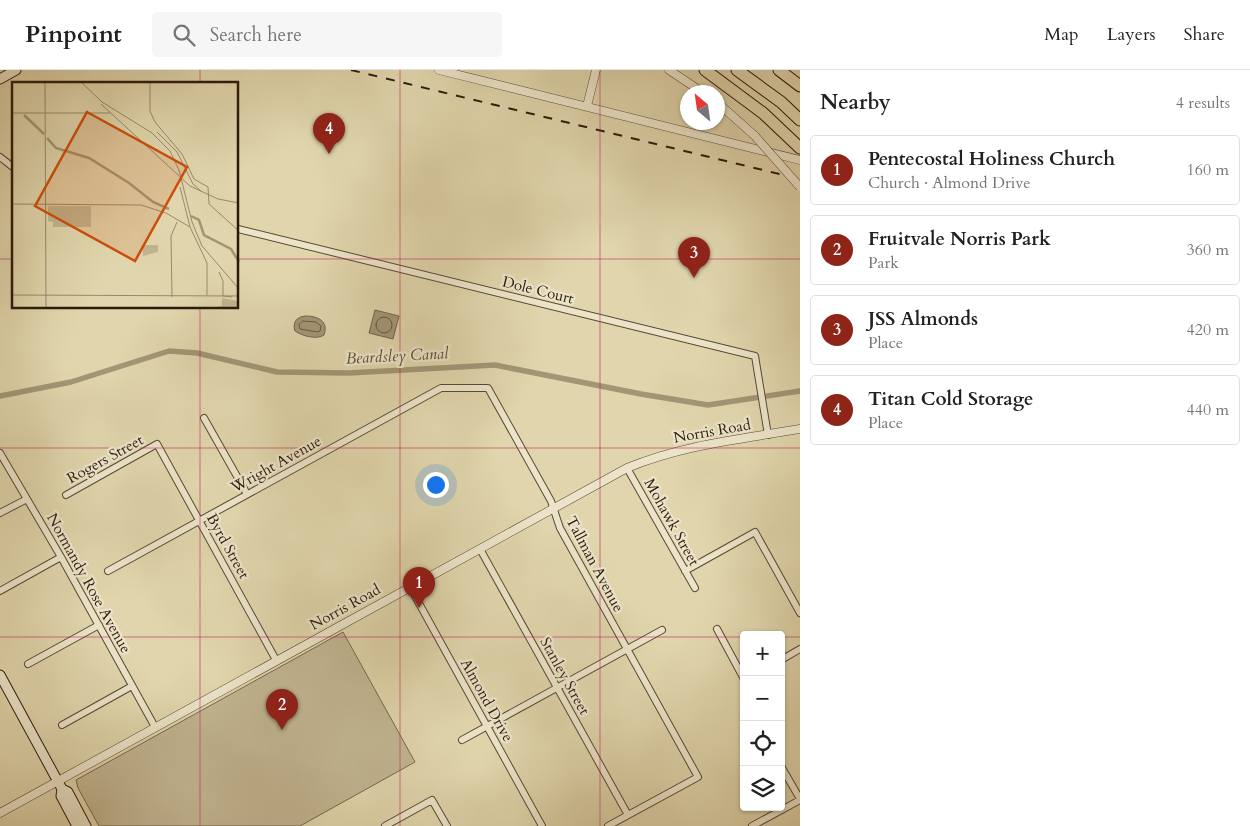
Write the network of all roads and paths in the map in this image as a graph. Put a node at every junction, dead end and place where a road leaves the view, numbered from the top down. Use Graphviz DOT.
graph roads {
  1 [pos="16,70"];
  2 [pos="439,70"];
  3 [pos="596,70"];
  4 [pos="662,70"];
  5 [pos="705,70"];
  6 [pos="737,70"];
  7 [pos="779,70"];
  8 [pos="671,72"];
  9 [pos="0,79"];
  10 [pos="691,85"];
  11 [pos="800,86"];
  12 [pos="586,106"];
  13 [pos="725,109"];
  14 [pos="800,120"];
  15 [pos="799,148"];
  16 [pos="0,157"];
  17 [pos="800,160"];
  18 [pos="12,166"];
  19 [pos="800,187"];
  20 [pos="239,229"];
  21 [pos="458,388"];
  22 [pos="204,418"];
  23 [pos="800,429"];
  24 [pos="768,435"];
  25 [pos="157,444"];
  26 [pos="0,453"];
  27 [pos="628,468"];
  28 [pos="247,494"];
  29 [pos="66,495"];
  30 [pos="27,498"];
  31 [pos="554,508"];
  32 [pos="0,513"];
  33 [pos="199,521"];
  34 [pos="480,548"];
  35 [pos="61,557"];
  36 [pos="108,571"];
  37 [pos="685,571"];
  38 [pos="410,587"];
  39 [pos="695,588"];
  40 [pos="0,591"];
  41 [pos="800,613"];
  42 [pos="98,625"];
  43 [pos="717,629"];
  44 [pos="662,630"];
  45 [pos="800,649"];
  46 [pos="627,650"];
  47 [pos="785,658"];
  48 [pos="276,660"];
  49 [pos="28,664"];
  50 [pos="0,675"];
  51 [pos="742,676"];
  52 [pos="132,686"];
  53 [pos="557,688"];
  54 [pos="62,725"];
  55 [pos="155,727"];
  56 [pos="487,727"];
  57 [pos="462,740"];
  58 [pos="785,773"];
  59 [pos="60,785"];
  60 [pos="800,800"];
  61 [pos="0,813"];
  62 [pos="628,815"];
  63 [pos="77,826"];
  64 [pos="86,826"];
  65 [pos="385,826"];
  66 [pos="447,826"];
  67 [pos="542,826"];
  68 [pos="608,826"];
  69 [pos="752,826"];
  1 -- 9 [label="main road"];
  2 -- 12 [label="street"];
  3 -- 12 [label="street"];
  4 -- 8 [label="street"];
  5 -- 15 [label="highway"];
  6 -- 14 [label="highway"];
  7 -- 11 [label="highway"];
  8 -- 10 [label="street"];
  12 -- 17 [label="street"];
  13 -- 19 [label="street, bridge"];
  16 -- 18 [label="street"];
  20 -- 24 [label="street, Dole Court"];
  21 -- 28 [label="street, Wright Avenue"];
  21 -- 31 [label="street, Tallman Avenue"];
  22 -- 28 [label="street"];
  23 -- 24 [label="street, Norris Road"];
  24 -- 27 [label="street, Norris Road"];
  25 -- 29 [label="street, Rogers Street"];
  25 -- 33 [label="street, Byrd Street"];
  26 -- 30 [label="street, Normandy Rose Avenue"];
  27 -- 31 [label="street, Norris Road"];
  27 -- 37 [label="street, Mohawk Street"];
  28 -- 33 [label="street, Wright Avenue"];
  30 -- 32 [label="street"];
  30 -- 35 [label="street, Normandy Rose Avenue"];
  31 -- 34 [label="street, Norris Road"];
  31 -- 46 [label="street, Tallman Avenue"];
  33 -- 36 [label="street, Wright Avenue"];
  33 -- 48 [label="street, Byrd Street"];
  34 -- 38 [label="street, Norris Road"];
  34 -- 53 [label="street, Stanley Street"];
  35 -- 40 [label="street"];
  35 -- 42 [label="street, Normandy Rose Avenue"];
  37 -- 39 [label="street, Mohawk Street"];
  37 -- 41 [label="street"];
  38 -- 48 [label="street, Norris Road"];
  38 -- 56 [label="street, Almond Drive"];
  42 -- 49 [label="street"];
  42 -- 52 [label="street, Normandy Rose Avenue"];
  43 -- 51 [label="street"];
  44 -- 46 [label="street"];
  45 -- 47 [label="street"];
  46 -- 53 [label="street"];
  46 -- 62 [label="street, Tallman Avenue"];
  48 -- 55 [label="street, Norris Road"];
  50 -- 59 [label="main road"];
  52 -- 54 [label="street"];
  52 -- 55 [label="street, Normandy Rose Avenue"];
  53 -- 56 [label="street"];
  53 -- 62 [label="street, Stanley Street"];
  55 -- 59 [label="street, Norris Road"];
  56 -- 57 [label="street"];
  56 -- 67 [label="street, Almond Drive"];
  58 -- 60 [label="street"];
  59 -- 61 [label="street, Norris Road"];
  59 -- 63 [label="main road"];
  59 -- 64 [label="main road"];
  60 -- 69 [label="street"];
  62 -- 68 [label="street"];
  65 -- 66 [label="street"];
}
